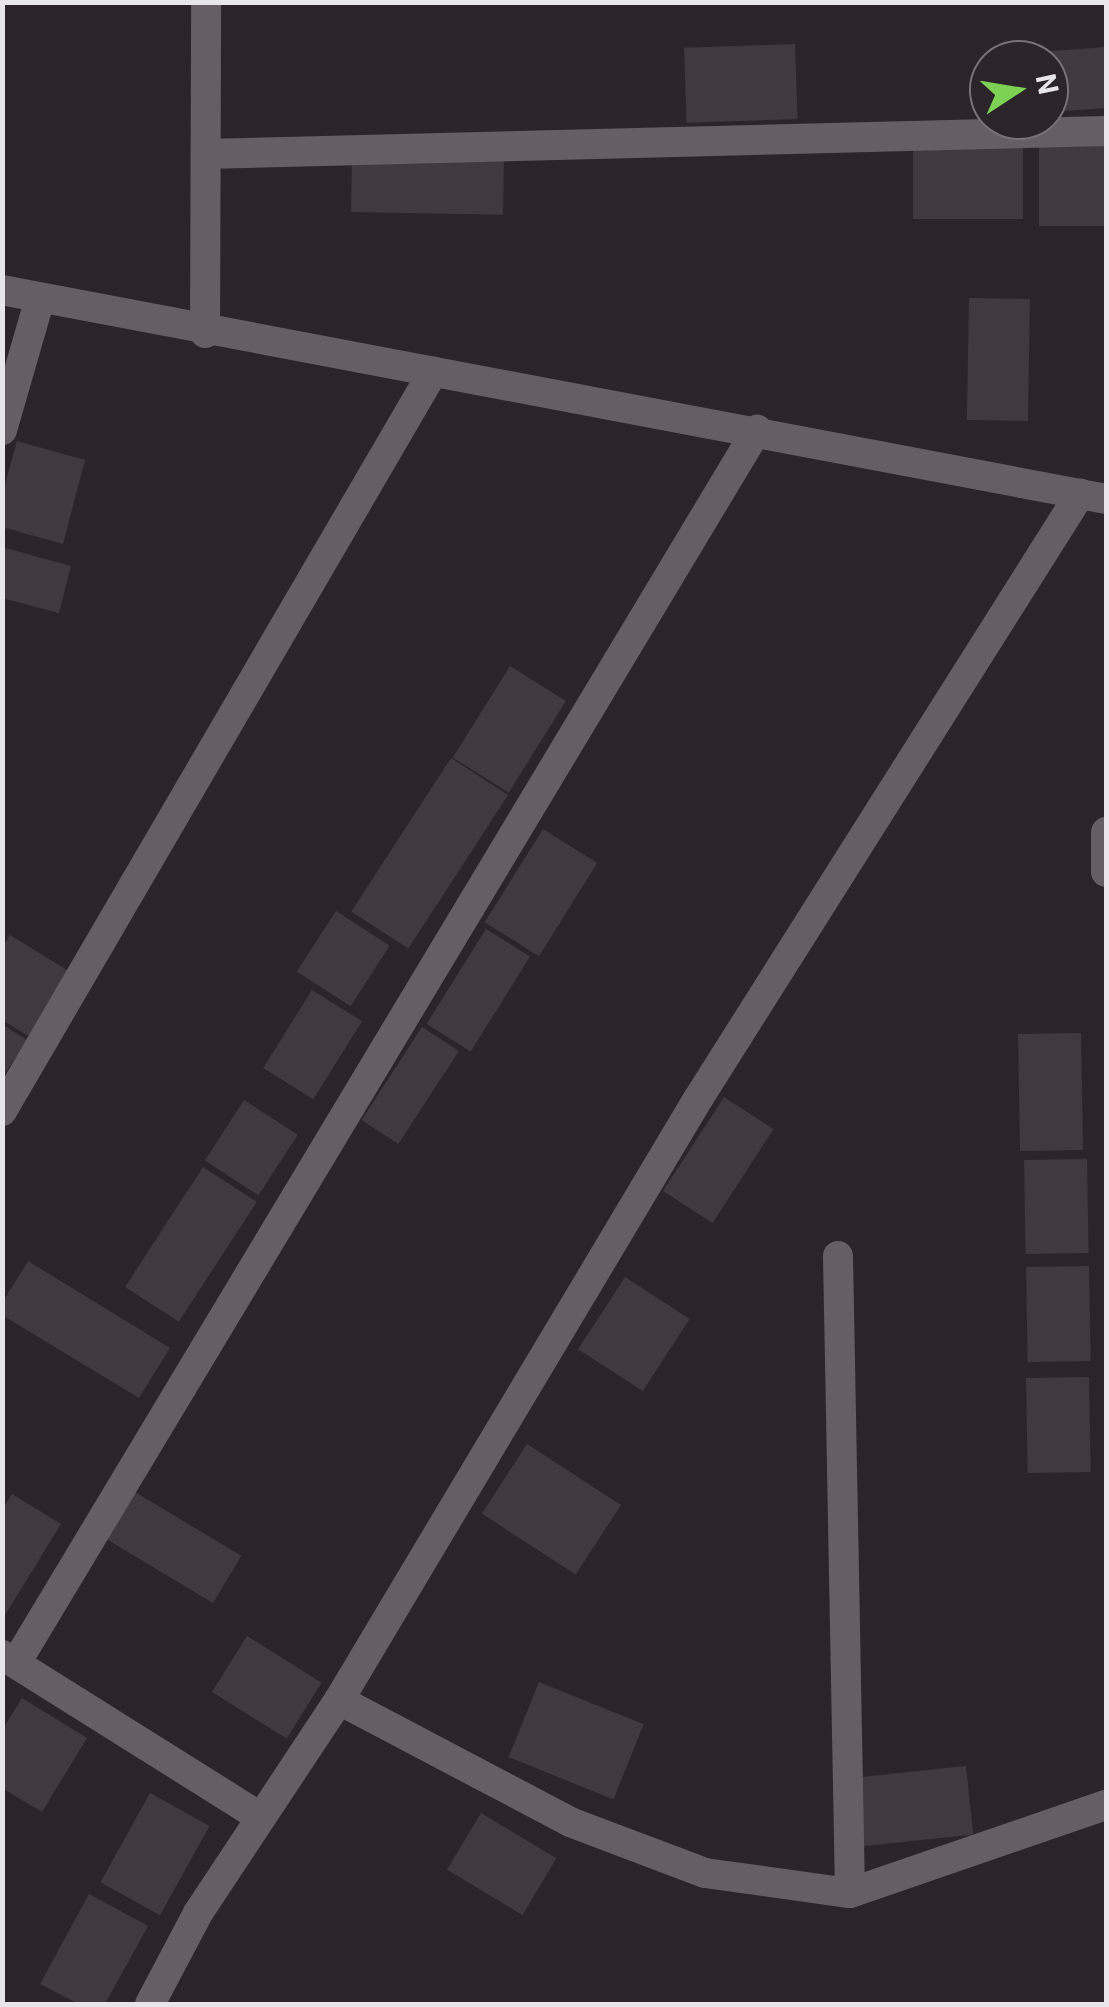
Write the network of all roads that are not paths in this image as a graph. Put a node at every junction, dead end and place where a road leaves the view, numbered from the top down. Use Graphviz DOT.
graph roads {
  1 [pos="206,2"];
  2 [pos="1106,131"];
  3 [pos="206,154"];
  4 [pos="2,290"];
  5 [pos="40,298"];
  6 [pos="205,333"];
  7 [pos="433,372"];
  8 [pos="2,430"];
  9 [pos="757,430"];
  10 [pos="1093,496"];
  11 [pos="1106,832"];
  12 [pos="1106,872"];
  13 [pos="2,1111"];
  14 [pos="838,1256"];
  15 [pos="10,1659"];
  16 [pos="339,1700"];
  17 [pos="1106,1805"];
  18 [pos="258,1815"];
  19 [pos="850,1893"];
  20 [pos="150,2004"];
  1 -- 3 [label="street"];
  2 -- 3 [label="street"];
  3 -- 6 [label="street"];
  4 -- 5 [label="street"];
  5 -- 6 [label="street"];
  5 -- 8 [label="street"];
  6 -- 7 [label="street"];
  7 -- 9 [label="street"];
  7 -- 13 [label="street"];
  9 -- 10 [label="street"];
  9 -- 15 [label="street"];
  10 -- 16 [label="street"];
  11 -- 12 [label="street"];
  14 -- 19 [label="street"];
  15 -- 18 [label="street"];
  16 -- 18 [label="street"];
  16 -- 19 [label="street"];
  17 -- 19 [label="street"];
  18 -- 20 [label="street"];
}
